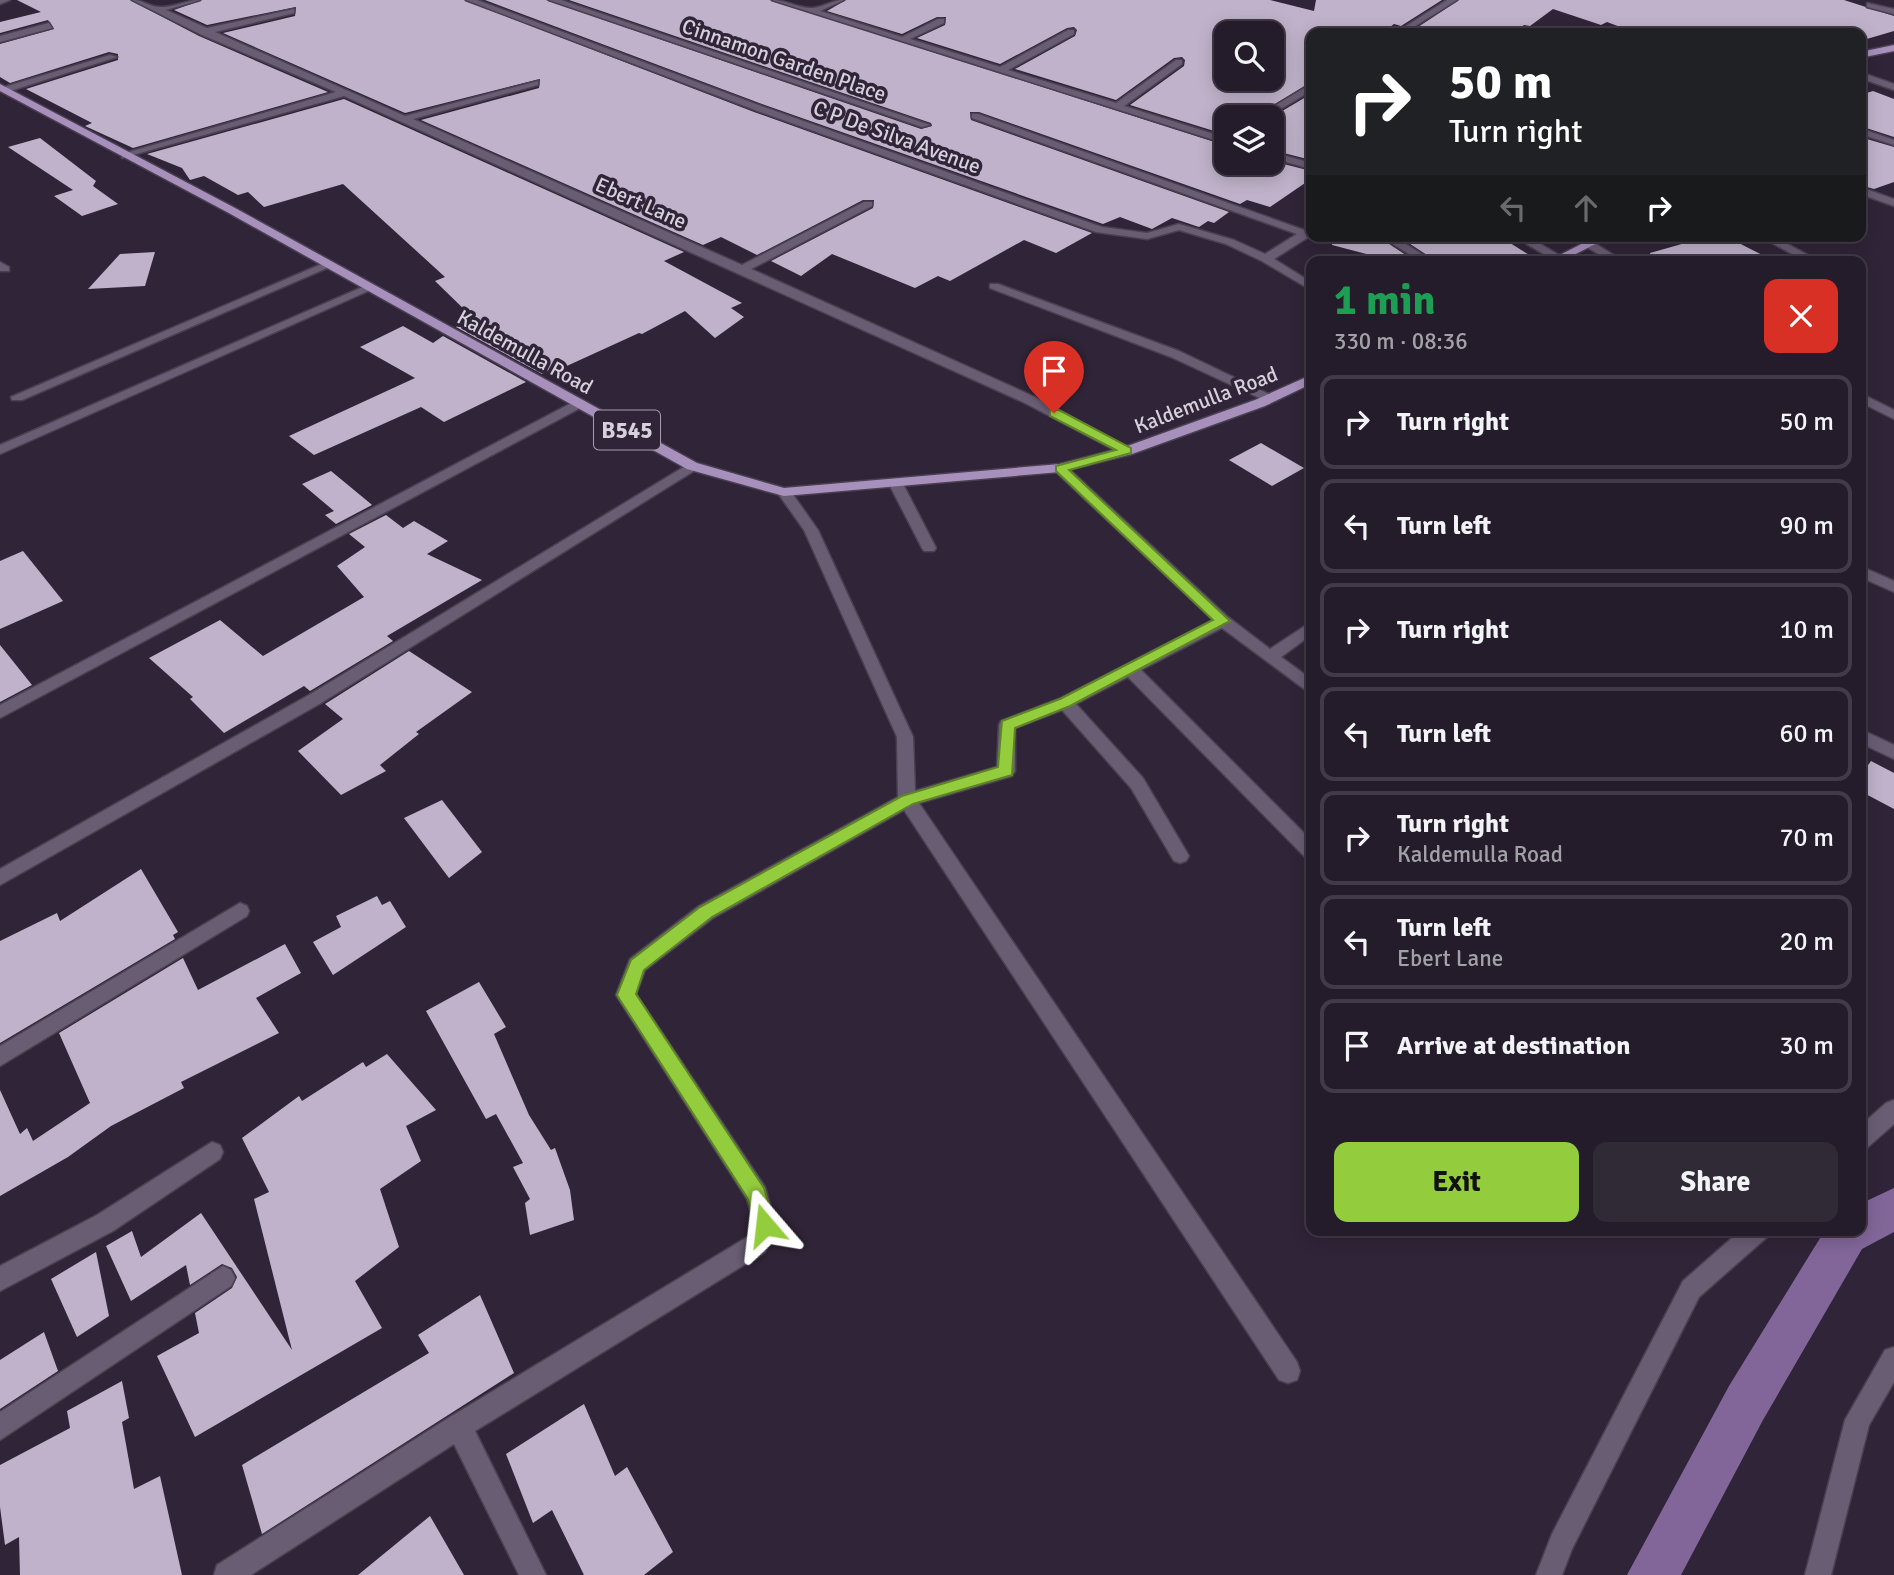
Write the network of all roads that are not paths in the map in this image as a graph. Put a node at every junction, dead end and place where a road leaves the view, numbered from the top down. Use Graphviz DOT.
graph roads {
  1 [pos="6,0"];
  2 [pos="136,0"];
  3 [pos="196,0"];
  4 [pos="470,0"];
  5 [pos="553,0"];
  6 [pos="776,0"];
  7 [pos="840,0"];
  8 [pos="1454,0"];
  9 [pos="0,2"];
  10 [pos="1870,5"];
  11 [pos="159,10"];
  12 [pos="291,11"];
  13 [pos="813,11"];
  14 [pos="1894,12"];
  15 [pos="941,21"];
  16 [pos="49,26"];
  17 [pos="1407,28"];
  18 [pos="203,32"];
  19 [pos="1070,32"];
  20 [pos="0,39"];
  21 [pos="904,39"];
  22 [pos="1894,48"];
  23 [pos="1866,54"];
  24 [pos="113,57"];
  25 [pos="1179,62"];
  26 [pos="1002,70"];
  27 [pos="1866,77"];
  28 [pos="535,83"];
  29 [pos="1894,87"];
  30 [pos="2,88"];
  31 [pos="1306,90"];
  32 [pos="344,93"];
  33 [pos="1281,105"];
  34 [pos="1117,107"];
  35 [pos="975,117"];
  36 [pos="404,119"];
  37 [pos="925,125"];
  38 [pos="1866,133"];
  39 [pos="1214,135"];
  40 [pos="1892,143"];
  41 [pos="126,156"];
  42 [pos="1284,158"];
  43 [pos="1306,165"];
  44 [pos="1866,192"];
  45 [pos="1894,203"];
  46 [pos="868,204"];
  47 [pos="1306,231"];
  48 [pos="1306,233"];
  49 [pos="1395,242"];
  50 [pos="1527,242"];
  51 [pos="1593,242"];
  52 [pos="1775,242"];
  53 [pos="1589,244"];
  54 [pos="1419,256"];
  55 [pos="1549,256"];
  56 [pos="1564,256"];
  57 [pos="1609,256"];
  58 [pos="1804,256"];
  59 [pos="1266,259"];
  60 [pos="328,265"];
  61 [pos="742,270"];
  62 [pos="1306,284"];
  63 [pos="995,286"];
  64 [pos="369,288"];
  65 [pos="1306,383"];
  66 [pos="17,397"];
  67 [pos="1271,398"];
  68 [pos="1866,400"];
  69 [pos="579,403"];
  70 [pos="1894,415"];
  71 [pos="0,450"];
  72 [pos="1127,451"];
  73 [pos="692,466"];
  74 [pos="1060,468"];
  75 [pos="896,484"];
  76 [pos="784,492"];
  77 [pos="929,548"];
  78 [pos="1866,574"];
  79 [pos="1894,587"];
  80 [pos="1223,621"];
  81 [pos="1306,631"];
  82 [pos="1271,656"];
  83 [pos="1129,668"];
  84 [pos="1306,684"];
  85 [pos="1065,703"];
  86 [pos="0,712"];
  87 [pos="1866,738"];
  88 [pos="1894,753"];
  89 [pos="907,800"];
  90 [pos="1306,847"];
  91 [pos="1180,856"];
  92 [pos="0,878"];
  93 [pos="240,911"];
  94 [pos="0,1058"];
  95 [pos="1894,1110"];
  96 [pos="1866,1135"];
  97 [pos="212,1152"];
  98 [pos="1751,1236"];
  99 [pos="223,1278"];
  100 [pos="0,1279"];
  101 [pos="1894,1359"];
  102 [pos="1288,1371"];
  103 [pos="459,1426"];
  104 [pos="0,1427"];
  105 [pos="228,1575"];
  106 [pos="533,1575"];
  107 [pos="1549,1575"];
  108 [pos="1818,1575"];
  1 -- 9 [label="street"];
  2 -- 11 [label="street, Ebert Lane"];
  3 -- 11 [label="street"];
  4 -- 59 [label="street, C P De Silva Avenue"];
  5 -- 37 [label="street, Cinnamon Garden Place"];
  6 -- 13 [label="street"];
  7 -- 13 [label="street"];
  8 -- 17 [label="street"];
  10 -- 14 [label="street"];
  11 -- 18 [label="street, Ebert Lane"];
  12 -- 18 [label="street"];
  13 -- 21 [label="street"];
  15 -- 21 [label="street"];
  16 -- 20 [label="street"];
  18 -- 32 [label="street, Ebert Lane"];
  19 -- 26 [label="street"];
  21 -- 26 [label="street"];
  22 -- 23 [label="main road"];
  24 -- 30 [label="street"];
  25 -- 34 [label="street"];
  26 -- 34 [label="street"];
  27 -- 29 [label="street"];
  28 -- 36 [label="street"];
  30 -- 41 [label="main road, Kaldemulla Road / B545"];
  31 -- 33 [label="street"];
  32 -- 36 [label="street, Ebert Lane"];
  32 -- 41 [label="street"];
  34 -- 39 [label="street"];
  35 -- 47 [label="street"];
  36 -- 61 [label="street, Ebert Lane"];
  38 -- 40 [label="street"];
  41 -- 60 [label="main road, Kaldemulla Road / B545"];
  42 -- 43 [label="street"];
  44 -- 45 [label="street"];
  46 -- 61 [label="street"];
  48 -- 59 [label="street"];
  49 -- 54 [label="street"];
  50 -- 55 [label="street"];
  51 -- 53 [label="main road"];
  52 -- 58 [label="street"];
  53 -- 56 [label="main road"];
  53 -- 57 [label="street"];
  59 -- 62 [label="street, C P De Silva Avenue"];
  60 -- 64 [label="main road, Kaldemulla Road / B545"];
  60 -- 66 [label="street"];
  61 -- 72 [label="street, Ebert Lane"];
  63 -- 67 [label="street"];
  64 -- 69 [label="main road, Kaldemulla Road / B545"];
  64 -- 71 [label="street"];
  65 -- 67 [label="main road, Kaldemulla Road / B545"];
  67 -- 72 [label="main road, Kaldemulla Road / B545"];
  68 -- 70 [label="street"];
  69 -- 73 [label="main road, Kaldemulla Road / B545"];
  69 -- 86 [label="street"];
  72 -- 74 [label="main road, Kaldemulla Road / B545"];
  73 -- 76 [label="main road, Kaldemulla Road / B545"];
  73 -- 92 [label="street"];
  74 -- 75 [label="main road, Kaldemulla Road / B545"];
  74 -- 80 [label="street"];
  75 -- 76 [label="main road, Kaldemulla Road / B545"];
  75 -- 77 [label="street"];
  76 -- 89 [label="street"];
  78 -- 79 [label="street"];
  80 -- 82 [label="street"];
  80 -- 83 [label="street"];
  81 -- 82 [label="street"];
  82 -- 84 [label="street"];
  83 -- 85 [label="street"];
  83 -- 90 [label="street"];
  85 -- 89 [label="street"];
  85 -- 91 [label="street"];
  87 -- 88 [label="street"];
  89 -- 102 [label="street"];
  89 -- 103 [label="street"];
  93 -- 94 [label="street"];
  95 -- 96 [label="street"];
  97 -- 100 [label="street"];
  98 -- 107 [label="street"];
  99 -- 104 [label="street"];
  101 -- 108 [label="street"];
  103 -- 105 [label="street"];
  103 -- 106 [label="street"];
}
